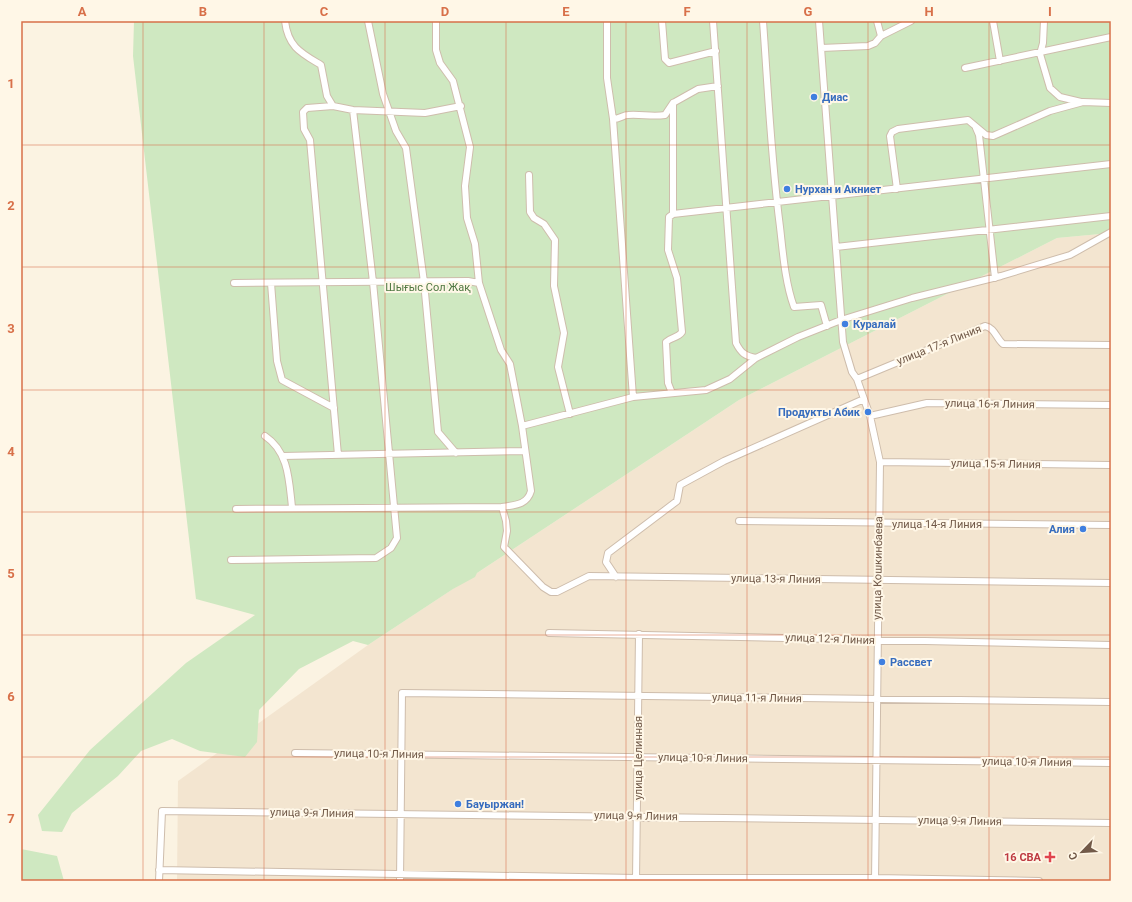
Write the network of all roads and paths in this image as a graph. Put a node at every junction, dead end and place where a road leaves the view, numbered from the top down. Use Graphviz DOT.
graph roads {
  1 [pos="285,21"];
  2 [pos="368,21"];
  3 [pos="436,21"];
  4 [pos="607,21"];
  5 [pos="662,21"];
  6 [pos="713,21"];
  7 [pos="764,21"];
  8 [pos="819,21"];
  9 [pos="877,21"];
  10 [pos="911,21"];
  11 [pos="993,21"];
  12 [pos="1044,21"];
  13 [pos="881,36"];
  14 [pos="1111,37"];
  15 [pos="821,48"];
  16 [pos="716,51"];
  17 [pos="1040,54"];
  18 [pos="1000,61"];
  19 [pos="965,68"];
  20 [pos="718,86"];
  21 [pos="1083,102"];
  22 [pos="673,103"];
  23 [pos="1111,103"];
  24 [pos="334,106"];
  25 [pos="461,106"];
  26 [pos="353,110"];
  27 [pos="389,112"];
  28 [pos="613,119"];
  29 [pos="976,128"];
  30 [pos="1111,164"];
  31 [pos="529,175"];
  32 [pos="983,179"];
  33 [pos="897,189"];
  34 [pos="832,196"];
  35 [pos="777,202"];
  36 [pos="727,208"];
  37 [pos="673,214"];
  38 [pos="1111,216"];
  39 [pos="990,230"];
  40 [pos="1111,232"];
  41 [pos="836,247"];
  42 [pos="995,278"];
  43 [pos="322,282"];
  44 [pos="373,282"];
  45 [pos="424,282"];
  46 [pos="234,283"];
  47 [pos="271,283"];
  48 [pos="478,283"];
  49 [pos="841,320"];
  50 [pos="827,326"];
  51 [pos="1111,345"];
  52 [pos="756,358"];
  53 [pos="857,379"];
  54 [pos="672,393"];
  55 [pos="633,398"];
  56 [pos="864,399"];
  57 [pos="1111,405"];
  58 [pos="334,408"];
  59 [pos="570,414"];
  60 [pos="870,416"];
  61 [pos="522,426"];
  62 [pos="265,436"];
  63 [pos="525,451"];
  64 [pos="456,453"];
  65 [pos="390,454"];
  66 [pos="338,455"];
  67 [pos="283,456"];
  68 [pos="880,462"];
  69 [pos="1111,465"];
  70 [pos="292,507"];
  71 [pos="394,507"];
  72 [pos="502,507"];
  73 [pos="236,509"];
  74 [pos="739,521"];
  75 [pos="879,523"];
  76 [pos="1111,525"];
  77 [pos="231,560"];
  78 [pos="616,577"];
  79 [pos="879,581"];
  80 [pos="1111,583"];
  81 [pos="549,633"];
  82 [pos="639,634"];
  83 [pos="877,641"];
  84 [pos="1111,645"];
  85 [pos="638,696"];
  86 [pos="876,700"];
  87 [pos="1111,702"];
  88 [pos="295,753"];
  89 [pos="401,754"];
  90 [pos="638,757"];
  91 [pos="876,760"];
  92 [pos="1111,763"];
  93 [pos="401,813"];
  94 [pos="638,816"];
  95 [pos="875,820"];
  96 [pos="1111,823"];
  97 [pos="160,870"];
  98 [pos="400,878"];
  99 [pos="636,880"];
  100 [pos="875,880"];
  101 [pos="159,881"];
  102 [pos="1039,881"];
  1 -- 24 [label="street"];
  2 -- 27 [label="street"];
  3 -- 25 [label="street"];
  4 -- 28 [label="street"];
  5 -- 16 [label="street"];
  6 -- 16 [label="street"];
  7 -- 35 [label="street"];
  8 -- 15 [label="street, улица Кошкинбаева"];
  9 -- 13 [label="street"];
  10 -- 13 [label="street"];
  11 -- 18 [label="street"];
  12 -- 17 [label="street"];
  13 -- 15 [label="street"];
  14 -- 17 [label="street"];
  15 -- 34 [label="street, улица Кошкинбаева"];
  16 -- 20 [label="street"];
  17 -- 18 [label="street"];
  17 -- 21 [label="street"];
  18 -- 19 [label="street"];
  20 -- 22 [label="street"];
  20 -- 36 [label="street"];
  21 -- 23 [label="street"];
  21 -- 29 [label="street"];
  22 -- 28 [label="street"];
  22 -- 37 [label="street"];
  24 -- 26 [label="street"];
  24 -- 43 [label="street"];
  25 -- 27 [label="street"];
  25 -- 48 [label="street"];
  26 -- 27 [label="street"];
  26 -- 44 [label="street"];
  27 -- 45 [label="street"];
  28 -- 55 [label="street"];
  29 -- 32 [label="street"];
  29 -- 33 [label="street"];
  30 -- 32 [label="street"];
  31 -- 59 [label="street"];
  32 -- 33 [label="street"];
  32 -- 39 [label="street"];
  33 -- 34 [label="street"];
  34 -- 35 [label="street"];
  34 -- 41 [label="street, улица Кошкинбаева"];
  35 -- 36 [label="street"];
  35 -- 50 [label="street"];
  36 -- 37 [label="street"];
  36 -- 52 [label="street"];
  37 -- 54 [label="street"];
  38 -- 39 [label="street"];
  39 -- 41 [label="street"];
  39 -- 42 [label="street"];
  40 -- 42 [label="street"];
  41 -- 49 [label="street, улица Кошкинбаева"];
  42 -- 49 [label="street"];
  43 -- 44 [label="street"];
  43 -- 47 [label="street"];
  43 -- 58 [label="street"];
  44 -- 45 [label="street"];
  44 -- 65 [label="street"];
  45 -- 48 [label="street"];
  45 -- 64 [label="street"];
  46 -- 47 [label="street"];
  47 -- 58 [label="street"];
  48 -- 61 [label="street"];
  49 -- 50 [label="street"];
  49 -- 53 [label="street, улица Кошкинбаева"];
  50 -- 52 [label="street"];
  51 -- 53 [label="street, улица 17-я Линия"];
  52 -- 54 [label="street"];
  53 -- 56 [label="street, улица Кошкинбаева"];
  54 -- 55 [label="street"];
  55 -- 59 [label="street"];
  56 -- 60 [label="street, улица Кошкинбаева"];
  56 -- 78 [label="street"];
  57 -- 60 [label="street, улица 16-я Линия"];
  58 -- 66 [label="street"];
  59 -- 61 [label="street"];
  60 -- 68 [label="street, улица Кошкинбаева"];
  61 -- 63 [label="street"];
  62 -- 67 [label="street"];
  63 -- 64 [label="street"];
  63 -- 72 [label="street"];
  64 -- 65 [label="street"];
  65 -- 66 [label="street"];
  65 -- 71 [label="street"];
  66 -- 67 [label="street"];
  67 -- 70 [label="street"];
  68 -- 69 [label="street, улица 15-я Линия"];
  68 -- 75 [label="street, улица Кошкинбаева"];
  70 -- 71 [label="street"];
  70 -- 73 [label="street"];
  71 -- 72 [label="street"];
  71 -- 77 [label="street"];
  72 -- 78 [label="street, улица 13-я Линия"];
  74 -- 75 [label="street, улица 14-я Линия"];
  75 -- 76 [label="street, улица 14-я Линия"];
  75 -- 79 [label="street, улица Кошкинбаева"];
  78 -- 79 [label="street, улица 13-я Линия"];
  79 -- 80 [label="street, улица 13-я Линия"];
  79 -- 83 [label="street, улица Кошкинбаева"];
  81 -- 82 [label="street, улица 12-я Линия"];
  82 -- 83 [label="street, улица 12-я Линия"];
  82 -- 85 [label="street, улица Целинная"];
  83 -- 84 [label="street, улица 12-я Линия"];
  83 -- 86 [label="street, улица Кошкинбаева"];
  85 -- 86 [label="street, улица 11-я Линия"];
  85 -- 89 [label="street, улица 11-я Линия"];
  85 -- 90 [label="street, улица Целинная"];
  86 -- 87 [label="street, улица 11-я Линия"];
  86 -- 91 [label="street, улица Кошкинбаева"];
  88 -- 89 [label="street, улица 10-я Линия"];
  89 -- 90 [label="street, улица 10-я Линия"];
  89 -- 93 [label="street"];
  90 -- 91 [label="street, улица 10-я Линия"];
  90 -- 94 [label="street, улица Целинная"];
  91 -- 92 [label="street, улица 10-я Линия"];
  91 -- 95 [label="street, улица Кошкинбаева"];
  93 -- 94 [label="street, улица 9-я Линия"];
  93 -- 97 [label="street, улица 9-я Линия"];
  93 -- 98 [label="street"];
  94 -- 95 [label="street, улица 9-я Линия"];
  94 -- 99 [label="street, улица Целинная"];
  95 -- 96 [label="street, улица 9-я Линия"];
  95 -- 100 [label="street, улица Кошкинбаева"];
  97 -- 98 [label="street"];
  97 -- 101 [label="street"];
  98 -- 99 [label="street"];
  99 -- 100 [label="street"];
  100 -- 102 [label="street"];
}
